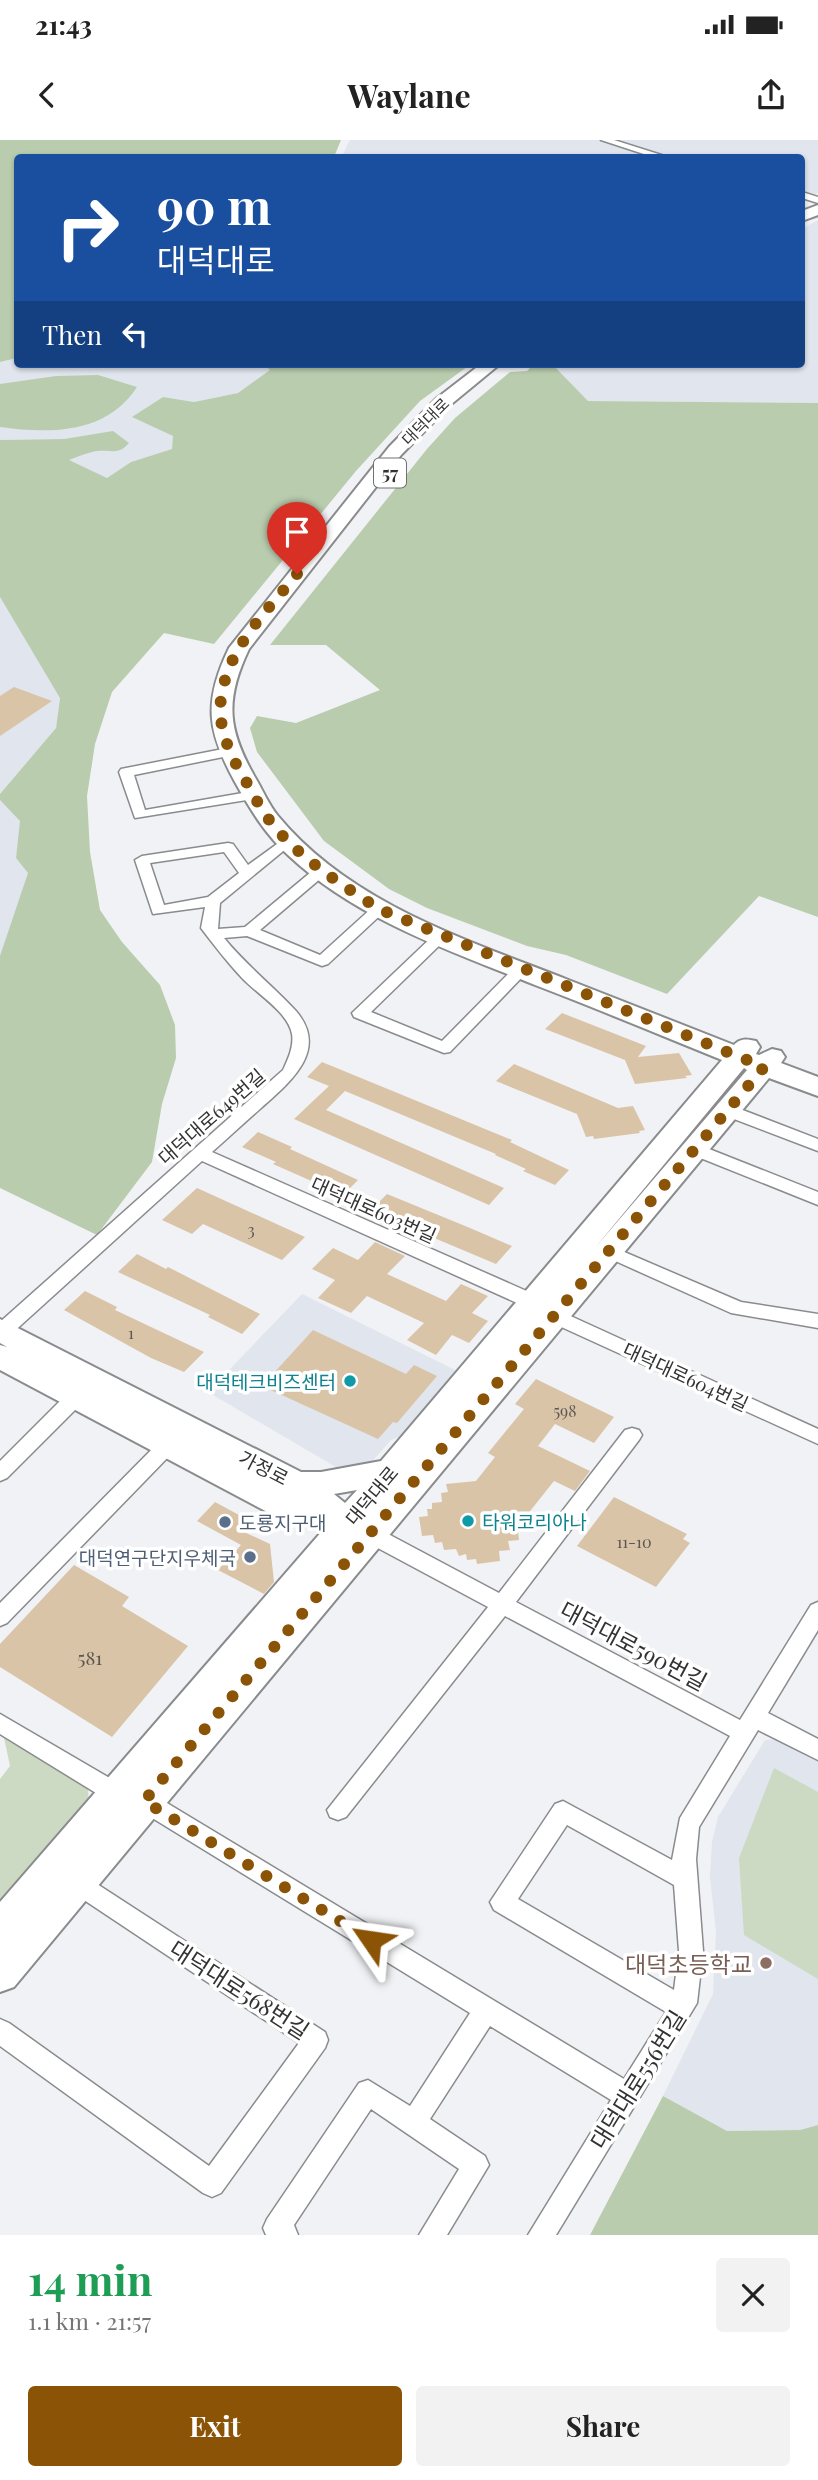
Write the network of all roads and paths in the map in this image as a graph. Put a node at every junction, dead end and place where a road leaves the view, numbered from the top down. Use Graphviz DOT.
graph roads {
  1 [pos="604,140"];
  2 [pos="653,154"];
  3 [pos="487,368"];
  4 [pos="501,368"];
  5 [pos="228,752"];
  6 [pos="254,795"];
  7 [pos="288,840"];
  8 [pos="322,870"];
  9 [pos="247,872"];
  10 [pos="213,901"];
  11 [pos="379,909"];
  12 [pos="249,931"];
  13 [pos="213,934"];
  14 [pos="441,936"];
  15 [pos="523,969"];
  16 [pos="755,1057"];
  17 [pos="818,1073"];
  18 [pos="818,1087"];
  19 [pos="727,1110"];
  20 [pos="818,1145"];
  21 [pos="694,1149"];
  22 [pos="199,1153"];
  23 [pos="818,1199"];
  24 [pos="608,1251"];
  25 [pos="543,1309"];
  26 [pos="818,1321"];
  27 [pos="1,1339"];
  28 [pos="77,1396"];
  29 [pos="632,1435"];
  30 [pos="818,1437"];
  31 [pos="169,1444"];
  32 [pos="390,1472"];
  33 [pos="0,1473"];
  34 [pos="297,1484"];
  35 [pos="358,1528"];
  36 [pos="502,1605"];
  37 [pos="818,1611"];
  38 [pos="0,1617"];
  39 [pos="0,1723"];
  40 [pos="748,1724"];
  41 [pos="818,1750"];
  42 [pos="130,1798"];
  43 [pos="338,1810"];
  44 [pos="685,1879"];
  45 [pos="77,1882"];
  46 [pos="0,1930"];
  47 [pos="0,1974"];
  48 [pos="682,2008"];
  49 [pos="486,2010"];
  50 [pos="0,2031"];
  51 [pos="628,2096"];
  52 [pos="413,2123"];
  53 [pos="285,2235"];
  54 [pos="432,2235"];
  55 [pos="541,2235"];
  1 -- 2 [label="street"];
  3 -- 5 [label="main road, 대덕대로 / 57"];
  4 -- 16 [label="main road, 대덕대로 / 57"];
  5 -- 6 [label="main road, 대덕대로 / 57"];
  5 -- 6 [label="street"];
  6 -- 7 [label="main road, 대덕대로 / 57"];
  7 -- 8 [label="main road, 대덕대로 / 57"];
  7 -- 9 [label="street"];
  8 -- 11 [label="main road, 대덕대로 / 57"];
  8 -- 12 [label="street"];
  9 -- 10 [label="street"];
  9 -- 10 [label="street"];
  10 -- 13 [label="street"];
  11 -- 12 [label="street"];
  11 -- 14 [label="main road, 대덕대로 / 57"];
  12 -- 13 [label="street"];
  13 -- 22 [label="street, 대덕대로649번길"];
  14 -- 15 [label="main road, 대덕대로 / 57"];
  14 -- 15 [label="street"];
  15 -- 16 [label="main road, 대덕대로 / 57"];
  16 -- 17 [label="main road"];
  16 -- 18 [label="main road"];
  16 -- 19 [label="main road, 대덕대로"];
  16 -- 25 [label="main road, 대덕대로"];
  19 -- 20 [label="street"];
  19 -- 21 [label="main road, 대덕대로"];
  21 -- 23 [label="street"];
  21 -- 24 [label="main road, 대덕대로"];
  22 -- 25 [label="street, 대덕대로603번길"];
  22 -- 27 [label="street, 대덕대로649번길"];
  24 -- 25 [label="main road, 대덕대로"];
  24 -- 26 [label="street"];
  25 -- 30 [label="street, 대덕대로604번길"];
  25 -- 32 [label="main road, 대덕대로"];
  25 -- 35 [label="main road, 대덕대로"];
  27 -- 28 [label="main road, 가정로"];
  27 -- 34 [label="main road, 가정로"];
  28 -- 31 [label="main road, 가정로"];
  28 -- 33 [label="street"];
  29 -- 36 [label="street"];
  31 -- 35 [label="main road, 가정로"];
  31 -- 38 [label="street"];
  32 -- 34 [label="main road"];
  32 -- 35 [label="main road, 대덕대로"];
  34 -- 35 [label="main road, 가정로"];
  35 -- 36 [label="street, 대덕대로590번길"];
  35 -- 42 [label="main road, 대덕대로"];
  36 -- 40 [label="street, 대덕대로590번길"];
  36 -- 43 [label="street"];
  37 -- 40 [label="street, 대덕대로556번길"];
  39 -- 42 [label="street"];
  40 -- 41 [label="street, 대덕대로590번길"];
  40 -- 44 [label="street, 대덕대로556번길"];
  42 -- 45 [label="main road, 대덕대로"];
  42 -- 46 [label="main road, 대덕대로"];
  42 -- 49 [label="street"];
  44 -- 48 [label="street, 대덕대로556번길"];
  44 -- 48 [label="street"];
  45 -- 47 [label="main road, 대덕대로"];
  45 -- 50 [label="street, 대덕대로568번길"];
  48 -- 51 [label="street, 대덕대로556번길"];
  49 -- 51 [label="street"];
  49 -- 52 [label="street"];
  51 -- 55 [label="street, 대덕대로556번길"];
  52 -- 53 [label="street"];
  52 -- 54 [label="street"];
}
